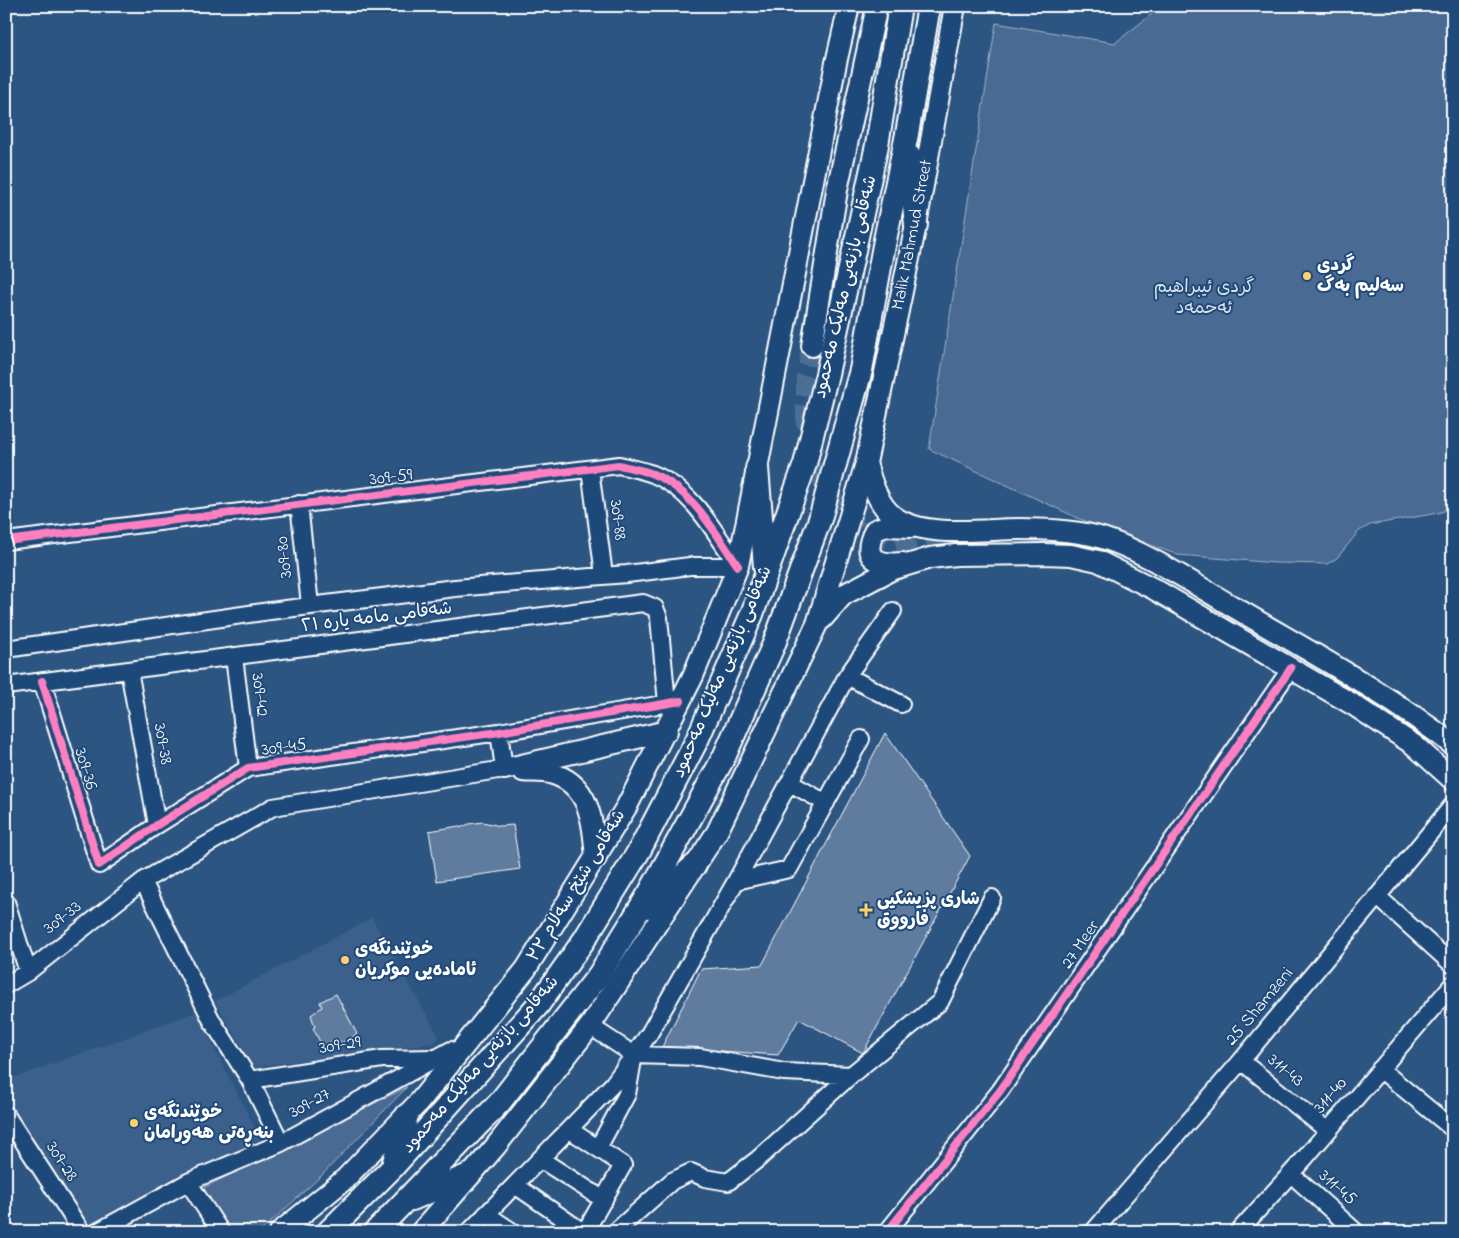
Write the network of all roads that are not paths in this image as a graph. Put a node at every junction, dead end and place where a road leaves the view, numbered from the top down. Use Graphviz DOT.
graph roads {
  1 [pos="850,6"];
  2 [pos="900,6"];
  3 [pos="929,6"];
  4 [pos="955,6"];
  5 [pos="964,6"];
  6 [pos="876,8"];
  7 [pos="952,27"];
  8 [pos="907,134"];
  9 [pos="916,225"];
  10 [pos="812,346"];
  11 [pos="866,463"];
  12 [pos="758,468"];
  13 [pos="590,469"];
  14 [pos="299,504"];
  15 [pos="916,527"];
  16 [pos="6,541"];
  17 [pos="940,541"];
  18 [pos="912,562"];
  19 [pos="738,566"];
  20 [pos="604,575"];
  21 [pos="766,575"];
  22 [pos="310,605"];
  23 [pos="893,611"];
  24 [pos="817,624"];
  25 [pos="6,649"];
  26 [pos="234,657"];
  27 [pos="1290,668"];
  28 [pos="128,670"];
  29 [pos="846,676"];
  30 [pos="42,681"];
  31 [pos="6,686"];
  32 [pos="674,702"];
  33 [pos="901,704"];
  34 [pos="667,731"];
  35 [pos="1393,731"];
  36 [pos="499,732"];
  37 [pos="861,739"];
  38 [pos="1453,746"];
  39 [pos="248,768"];
  40 [pos="504,769"];
  41 [pos="1453,780"];
  42 [pos="790,783"];
  43 [pos="826,803"];
  44 [pos="1453,805"];
  45 [pos="157,825"];
  46 [pos="596,858"];
  47 [pos="99,865"];
  48 [pos="695,865"];
  49 [pos="143,881"];
  50 [pos="736,881"];
  51 [pos="1377,896"];
  52 [pos="992,898"];
  53 [pos="6,902"];
  54 [pos="634,918"];
  55 [pos="1453,966"];
  56 [pos="28,972"];
  57 [pos="1453,984"];
  58 [pos="6,985"];
  59 [pos="590,1026"];
  60 [pos="459,1052"];
  61 [pos="634,1055"];
  62 [pos="436,1058"];
  63 [pos="1241,1061"];
  64 [pos="1380,1069"];
  65 [pos="851,1075"];
  66 [pos="250,1080"];
  67 [pos="613,1084"];
  68 [pos="627,1094"];
  69 [pos="407,1114"];
  70 [pos="6,1115"];
  71 [pos="1453,1129"];
  72 [pos="570,1130"];
  73 [pos="1328,1131"];
  74 [pos="281,1143"];
  75 [pos="598,1148"];
  76 [pos="540,1158"];
  77 [pos="392,1168"];
  78 [pos="1291,1174"];
  79 [pos="469,1175"];
  80 [pos="188,1182"];
  81 [pos="515,1185"];
  82 [pos="604,1200"];
  83 [pos="402,1204"];
  84 [pos="486,1214"];
  85 [pos="1097,1230"];
  86 [pos="82,1232"];
  87 [pos="97,1232"];
  88 [pos="221,1232"];
  89 [pos="280,1232"];
  90 [pos="328,1232"];
  91 [pos="375,1232"];
  92 [pos="421,1232"];
  93 [pos="469,1232"];
  94 [pos="513,1232"];
  95 [pos="584,1232"];
  96 [pos="615,1232"];
  97 [pos="887,1232"];
  98 [pos="1238,1232"];
  99 [pos="1356,1232"];
  1 -- 12 [label="main road, شەقامی شێخ سەلام ٣٣"];
  2 -- 21 [label="highway, شەقامی بازنەیی مەلیک مەحمود"];
  3 -- 8 [label="highway, شەقامی بازنەیی مەلیک مەحمود"];
  4 -- 7 [label="main road, Malik Mahmud Street"];
  5 -- 7 [label="main road"];
  6 -- 10 [label="main road"];
  7 -- 9 [label="main road, Malik Mahmud Street"];
  8 -- 9 [label="highway"];
  8 -- 54 [label="highway, شەقامی بازنەیی مەلیک مەحمود"];
  9 -- 11 [label="main road, Malik Mahmud Street"];
  11 -- 15 [label="main road"];
  11 -- 24 [label="main road, Malik Mahmud Street"];
  12 -- 19 [label="main road, شەقامی شێخ سەلام ٣٣"];
  12 -- 21 [label="highway"];
  13 -- 14 [label="street, 309-59"];
  13 -- 19 [label="street, 309-59"];
  13 -- 20 [label="street, 309-88"];
  14 -- 16 [label="street, 309-59"];
  14 -- 22 [label="street, 309-80"];
  15 -- 18 [label="main road"];
  15 -- 38 [label="main road"];
  17 -- 35 [label="main road"];
  18 -- 24 [label="main road"];
  18 -- 27 [label="main road"];
  19 -- 20 [label="street, شەقامی مامە یارە ٢١"];
  19 -- 32 [label="main road, شەقامی شێخ سەلام ٣٣"];
  20 -- 22 [label="street, شەقامی مامە یارە ٢١"];
  21 -- 77 [label="highway, شەقامی بازنەیی مەلیک مەحمود"];
  22 -- 25 [label="street, شەقامی مامە یارە ٢١"];
  23 -- 29 [label="street"];
  24 -- 48 [label="main road"];
  26 -- 28 [label="street, شەقامی مامە یارە ٢١"];
  26 -- 32 [label="street, شەقامی مامە یارە ٢١"];
  26 -- 39 [label="street, 309-42"];
  27 -- 35 [label="main road"];
  27 -- 97 [label="street, 27 Meer"];
  28 -- 30 [label="street, شەقامی مامە یارە ٢١"];
  28 -- 45 [label="street, 309-38"];
  29 -- 33 [label="street"];
  29 -- 42 [label="street"];
  30 -- 31 [label="street, شەقامی مامە یارە ٢١"];
  30 -- 47 [label="street, 309-36"];
  32 -- 34 [label="main road, شەقامی شێخ سەلام ٣٣"];
  32 -- 36 [label="street, 309-45"];
  34 -- 40 [label="main road"];
  34 -- 46 [label="main road, شەقامی شێخ سەلام ٣٣"];
  35 -- 41 [label="main road"];
  36 -- 39 [label="street, 309-45"];
  36 -- 40 [label="street"];
  37 -- 43 [label="street"];
  39 -- 45 [label="street, 309-45"];
  40 -- 46 [label="main road"];
  40 -- 49 [label="street, 309-33"];
  42 -- 43 [label="street"];
  42 -- 50 [label="street"];
  43 -- 50 [label="street"];
  44 -- 51 [label="street, 25 Shamzeni"];
  45 -- 47 [label="street, 309-45"];
  46 -- 60 [label="main road, شەقامی شێخ سەلام ٣٣"];
  48 -- 54 [label="highway"];
  48 -- 59 [label="main road"];
  49 -- 56 [label="street, 309-33"];
  49 -- 66 [label="street"];
  50 -- 61 [label="street"];
  51 -- 55 [label="street"];
  51 -- 63 [label="street, 25 Shamzeni"];
  52 -- 65 [label="street"];
  53 -- 56 [label="street"];
  54 -- 83 [label="highway, شەقامی بازنەیی مەلیک مەحمود"];
  56 -- 58 [label="street, 309-33"];
  57 -- 64 [label="street, 311-40"];
  59 -- 61 [label="street"];
  59 -- 79 [label="main road"];
  60 -- 62 [label="street, 309-27"];
  60 -- 69 [label="main road, شەقامی شێخ سەلام ٣٣"];
  61 -- 65 [label="street"];
  61 -- 67 [label="street"];
  61 -- 68 [label="street"];
  62 -- 66 [label="street, 309-29"];
  62 -- 74 [label="street, 309-27"];
  63 -- 73 [label="street, 311-43"];
  63 -- 85 [label="street, 25 Shamzeni"];
  64 -- 71 [label="street"];
  64 -- 73 [label="street, 311-40"];
  65 -- 96 [label="street"];
  66 -- 74 [label="street"];
  67 -- 68 [label="street"];
  67 -- 72 [label="street"];
  68 -- 75 [label="street"];
  69 -- 77 [label="highway"];
  69 -- 89 [label="main road, شەقامی شێخ سەلام ٣٣"];
  70 -- 86 [label="street, 309-28"];
  72 -- 75 [label="street"];
  72 -- 76 [label="street"];
  73 -- 78 [label="street, 311-40"];
  74 -- 80 [label="street, 309-27"];
  75 -- 82 [label="street"];
  76 -- 81 [label="street"];
  76 -- 82 [label="street"];
  77 -- 90 [label="highway, شەقامی بازنەیی مەلیک مەحمود"];
  78 -- 98 [label="street, 311-40"];
  78 -- 99 [label="street, 311-45"];
  79 -- 83 [label="highway"];
  79 -- 92 [label="main road"];
  80 -- 87 [label="street, 309-27"];
  80 -- 88 [label="street"];
  81 -- 84 [label="street"];
  81 -- 95 [label="street"];
  82 -- 95 [label="street"];
  83 -- 91 [label="highway, شەقامی بازنەیی مەلیک مەحمود"];
  84 -- 93 [label="street"];
  84 -- 94 [label="street"];
}
